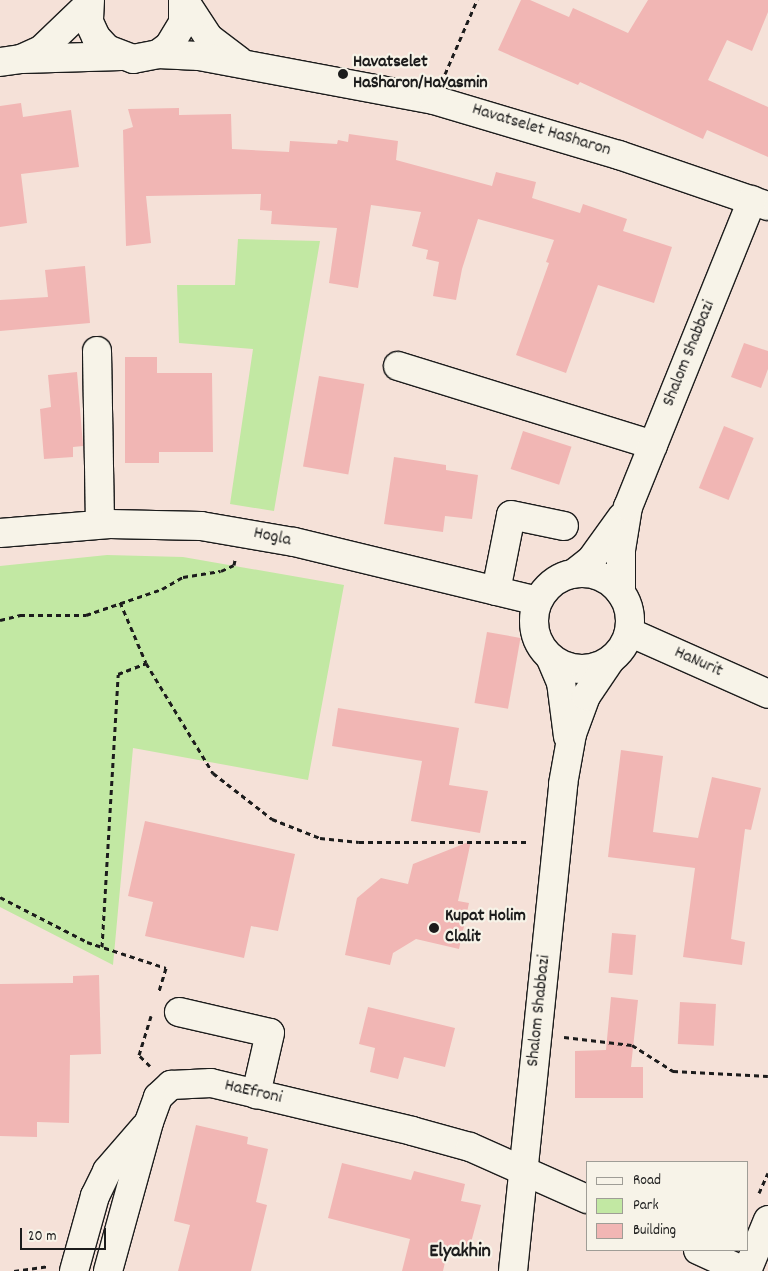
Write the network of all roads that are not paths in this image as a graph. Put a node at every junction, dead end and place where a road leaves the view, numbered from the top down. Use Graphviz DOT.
graph roads {
  1 [pos="183,0"];
  2 [pos="89,3"];
  3 [pos="158,54"];
  4 [pos="121,56"];
  5 [pos="11,61"];
  6 [pos="249,67"];
  7 [pos="760,204"];
  8 [pos="97,351"];
  9 [pos="398,366"];
  10 [pos="653,445"];
  11 [pos="628,507"];
  12 [pos="100,524"];
  13 [pos="564,526"];
  14 [pos="0,533"];
  15 [pos="573,574"];
  16 [pos="496,591"];
  17 [pos="621,593"];
  18 [pos="537,601"];
  19 [pos="628,632"];
  20 [pos="551,659"];
  21 [pos="609,662"];
  22 [pos="768,694"];
  23 [pos="569,751"];
  24 [pos="166,1012"];
  25 [pos="256,1094"];
  26 [pos="149,1122"];
  27 [pos="524,1170"];
  28 [pos="586,1198"];
  29 [pos="768,1220"];
  30 [pos="700,1251"];
  31 [pos="74,1271"];
  32 [pos="108,1271"];
  33 [pos="513,1271"];
  34 [pos="745,1271"];
  1 -- 3 [label="street"];
  1 -- 6 [label="street, Havatselet HaSharon"];
  2 -- 4 [label="street"];
  2 -- 5 [label="street"];
  3 -- 4 [label="street, Havatselet HaSharon"];
  3 -- 6 [label="street, Havatselet HaSharon"];
  4 -- 5 [label="street"];
  6 -- 7 [label="street, Havatselet HaSharon"];
  7 -- 10 [label="street, Shalom Shabbazi"];
  8 -- 12 [label="street"];
  9 -- 10 [label="street"];
  10 -- 11 [label="street, Shalom Shabbazi"];
  11 -- 15 [label="street, Shalom Shabbazi"];
  11 -- 17 [label="street, Shalom Shabbazi"];
  12 -- 14 [label="street, Hogla"];
  12 -- 16 [label="street, Hogla"];
  13 -- 16 [label="street"];
  15 -- 17 [label="street"];
  15 -- 18 [label="street"];
  16 -- 18 [label="street, Hogla"];
  17 -- 19 [label="street"];
  18 -- 20 [label="street"];
  19 -- 21 [label="street"];
  19 -- 22 [label="street, HaNurit"];
  20 -- 21 [label="street"];
  20 -- 23 [label="street, Shalom Shabbazi"];
  21 -- 23 [label="street, Shalom Shabbazi"];
  23 -- 27 [label="street, Shalom Shabbazi"];
  24 -- 25 [label="street"];
  25 -- 26 [label="street, HaEfroni"];
  25 -- 27 [label="street, HaEfroni"];
  26 -- 31 [label="street"];
  26 -- 32 [label="street"];
  27 -- 28 [label="street, HaEfroni"];
  27 -- 33 [label="street, Shalom Shabbazi"];
  29 -- 34 [label="street"];
  30 -- 34 [label="street"];
}
